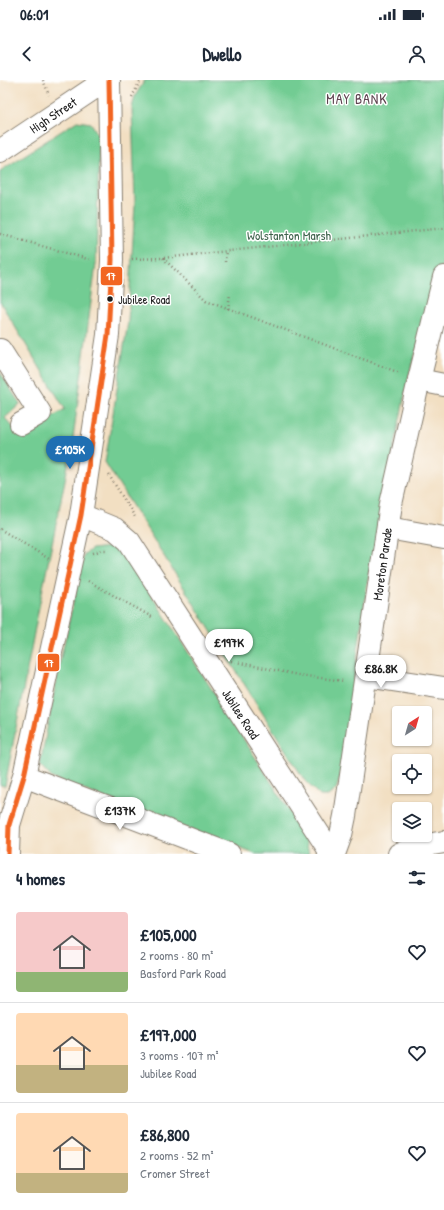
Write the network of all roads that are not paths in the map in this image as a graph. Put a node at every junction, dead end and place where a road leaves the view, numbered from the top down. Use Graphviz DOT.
graph roads {
  1 [pos="108,80"];
  2 [pos="0,151"];
  3 [pos="444,277"];
  4 [pos="0,350"];
  5 [pos="419,380"];
  6 [pos="444,385"];
  7 [pos="21,424"];
  8 [pos="80,515"];
  9 [pos="390,515"];
  10 [pos="444,538"];
  11 [pos="366,676"];
  12 [pos="444,688"];
  13 [pos="24,776"];
  14 [pos="444,842"];
  15 [pos="8,854"];
  16 [pos="229,854"];
  17 [pos="329,854"];
  18 [pos="334,854"];
  19 [pos="399,854"];
  1 -- 2 [label="main road, High Street"];
  1 -- 8 [label="main road"];
  3 -- 5 [label="main road, Moreton Parade"];
  4 -- 7 [label="main road"];
  5 -- 6 [label="main road"];
  5 -- 9 [label="main road, Moreton Parade"];
  8 -- 13 [label="main road"];
  8 -- 17 [label="main road, Jubilee Road"];
  9 -- 10 [label="main road"];
  9 -- 11 [label="main road, Moreton Parade"];
  11 -- 12 [label="main road"];
  11 -- 18 [label="main road, Moreton Parade"];
  13 -- 15 [label="main road"];
  13 -- 16 [label="main road"];
  14 -- 19 [label="main road"];
}
